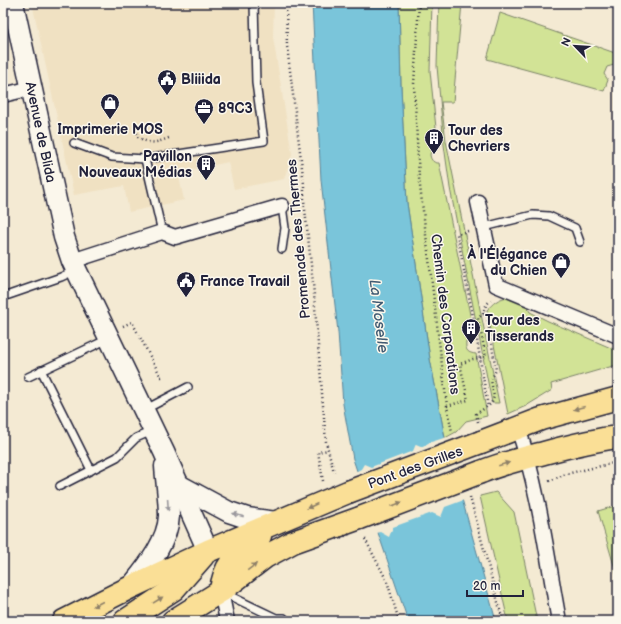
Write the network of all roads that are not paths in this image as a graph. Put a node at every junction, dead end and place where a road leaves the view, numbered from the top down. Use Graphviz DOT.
graph roads {
  1 [pos="254,3"];
  2 [pos="15,6"];
  3 [pos="32,88"];
  4 [pos="3,95"];
  5 [pos="74,143"];
  6 [pos="145,159"];
  7 [pos="478,202"];
  8 [pos="282,206"];
  9 [pos="484,227"];
  10 [pos="162,232"];
  11 [pos="580,242"];
  12 [pos="282,249"];
  13 [pos="74,265"];
  14 [pos="3,297"];
  15 [pos="116,332"];
  16 [pos="618,336"];
  17 [pos="41,370"];
  18 [pos="28,376"];
  19 [pos="188,387"];
  20 [pos="618,398"];
  21 [pos="144,410"];
  22 [pos="518,428"];
  23 [pos="154,430"];
  24 [pos="618,436"];
  25 [pos="164,452"];
  26 [pos="528,457"];
  27 [pos="91,470"];
  28 [pos="179,485"];
  29 [pos="60,486"];
  30 [pos="276,522"];
  31 [pos="208,551"];
  32 [pos="131,587"];
  33 [pos="221,591"];
  34 [pos="284,618"];
  35 [pos="64,621"];
  36 [pos="125,621"];
  37 [pos="173,621"];
  38 [pos="227,621"];
  39 [pos="559,621"];
  1 -- 6 [label="lane"];
  2 -- 3 [label="main road, Avenue de Blida"];
  3 -- 4 [label="street"];
  3 -- 13 [label="main road, Avenue de Blida"];
  5 -- 6 [label="lane"];
  6 -- 10 [label="lane"];
  7 -- 9 [label="street"];
  8 -- 10 [label="street"];
  8 -- 12 [label="lane"];
  9 -- 11 [label="lane"];
  9 -- 16 [label="street"];
  10 -- 13 [label="street"];
  13 -- 14 [label="lane"];
  13 -- 15 [label="main road, Avenue de Blida"];
  15 -- 17 [label="lane"];
  15 -- 21 [label="main road, Avenue de Blida"];
  17 -- 18 [label="lane"];
  17 -- 27 [label="lane"];
  19 -- 21 [label="lane"];
  20 -- 22 [label="main road, Pont des Grilles, one-way"];
  21 -- 23 [label="main road, Avenue de Blida"];
  22 -- 26 [label="street"];
  22 -- 30 [label="main road, Pont des Grilles, one-way, bridge"];
  23 -- 25 [label="main road, Avenue de Blida"];
  23 -- 27 [label="lane"];
  24 -- 26 [label="main road, Pont des Grilles"];
  25 -- 28 [label="main road, Avenue de Blida"];
  25 -- 32 [label="main road, Avenue de Blida, one-way"];
  33 -- 26 [label="main road, Pont des Grilles, one-way, bridge"];
  26 -- 39 [label="street"];
  27 -- 29 [label="lane"];
  30 -- 28 [label="main road, one-way"];
  28 -- 31 [label="main road, Avenue de Blida"];
  30 -- 31 [label="main road"];
  30 -- 33 [label="main road"];
  31 -- 32 [label="main road"];
  31 -- 33 [label="main road"];
  36 -- 31 [label="main road, one-way"];
  32 -- 35 [label="main road, one-way"];
  33 -- 34 [label="lane"];
  33 -- 37 [label="main road, Pont des Grilles"];
  33 -- 38 [label="street"];
}
